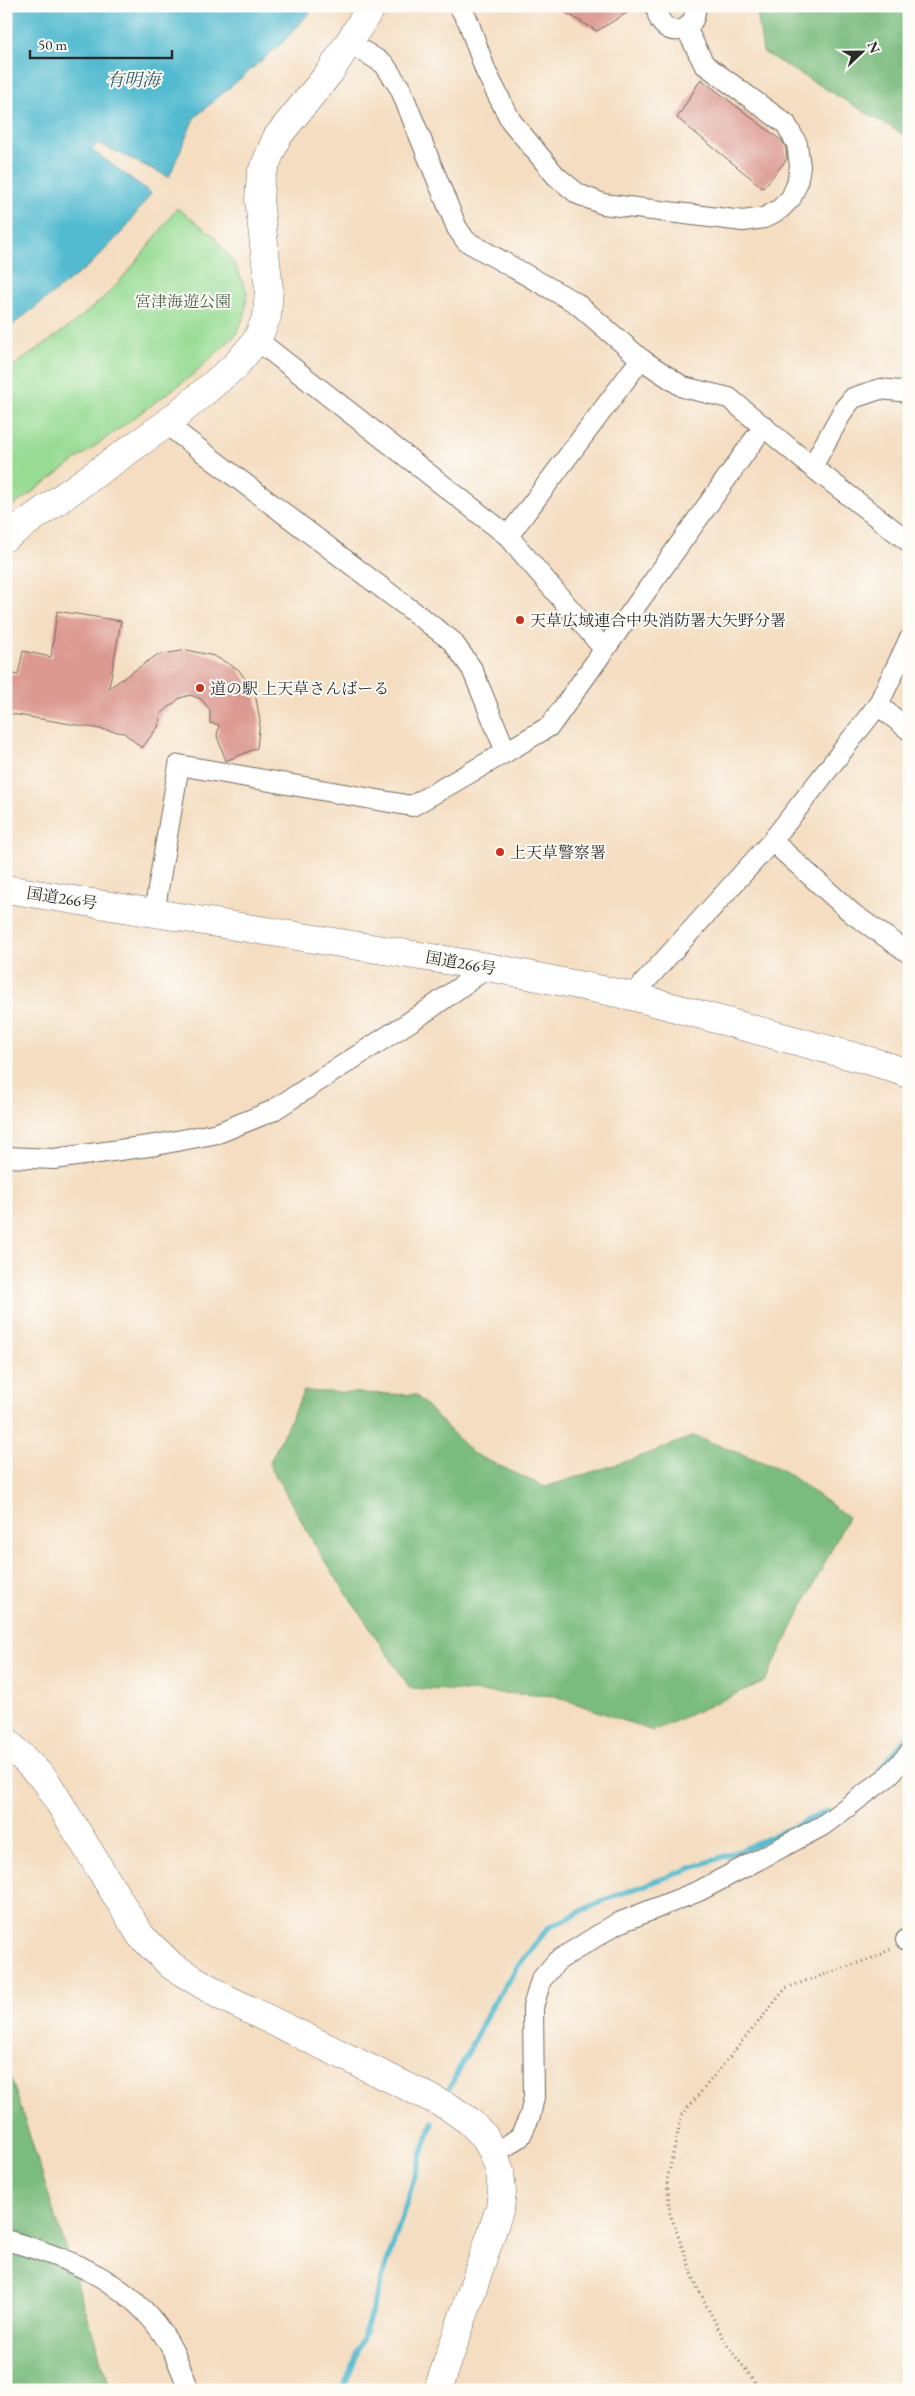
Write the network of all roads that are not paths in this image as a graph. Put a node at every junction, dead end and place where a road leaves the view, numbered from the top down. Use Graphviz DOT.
graph roads {
  1 [pos="372,6"];
  2 [pos="459,6"];
  3 [pos="657,6"];
  4 [pos="695,6"];
  5 [pos="686,28"];
  6 [pos="350,43"];
  7 [pos="257,340"];
  8 [pos="641,358"];
  9 [pos="909,392"];
  10 [pos="166,424"];
  11 [pos="764,426"];
  12 [pos="812,467"];
  13 [pos="508,536"];
  14 [pos="6,537"];
  15 [pos="909,542"];
  16 [pos="909,640"];
  17 [pos="604,648"];
  18 [pos="878,705"];
  19 [pos="909,730"];
  20 [pos="506,752"];
  21 [pos="772,841"];
  22 [pos="6,889"];
  23 [pos="154,912"];
  24 [pos="909,954"];
  25 [pos="488,967"];
  26 [pos="632,996"];
  27 [pos="909,1074"];
  28 [pos="6,1157"];
  29 [pos="6,1741"];
  30 [pos="909,1754"];
  31 [pos="494,2154"];
  32 [pos="6,2240"];
  33 [pos="189,2390"];
  34 [pos="438,2390"];
  1 -- 6 [label="main road"];
  2 -- 5 [label="street"];
  3 -- 5 [label="street"];
  4 -- 5 [label="street"];
  6 -- 7 [label="main road"];
  6 -- 8 [label="street"];
  7 -- 10 [label="main road"];
  7 -- 13 [label="street"];
  8 -- 11 [label="street"];
  8 -- 13 [label="street"];
  9 -- 12 [label="street"];
  10 -- 14 [label="main road"];
  10 -- 20 [label="street"];
  11 -- 12 [label="street"];
  11 -- 17 [label="street"];
  12 -- 15 [label="street"];
  13 -- 17 [label="street"];
  16 -- 18 [label="street"];
  17 -- 20 [label="street"];
  18 -- 19 [label="street"];
  18 -- 21 [label="street"];
  20 -- 23 [label="street"];
  21 -- 24 [label="street"];
  21 -- 26 [label="street"];
  22 -- 23 [label="main road, 国道266号"];
  23 -- 25 [label="main road, 国道266号"];
  25 -- 26 [label="main road, 国道266号"];
  25 -- 28 [label="street"];
  26 -- 27 [label="main road, 国道266号"];
  29 -- 31 [label="main road"];
  30 -- 31 [label="street"];
  31 -- 34 [label="main road"];
  32 -- 33 [label="street"];
}
